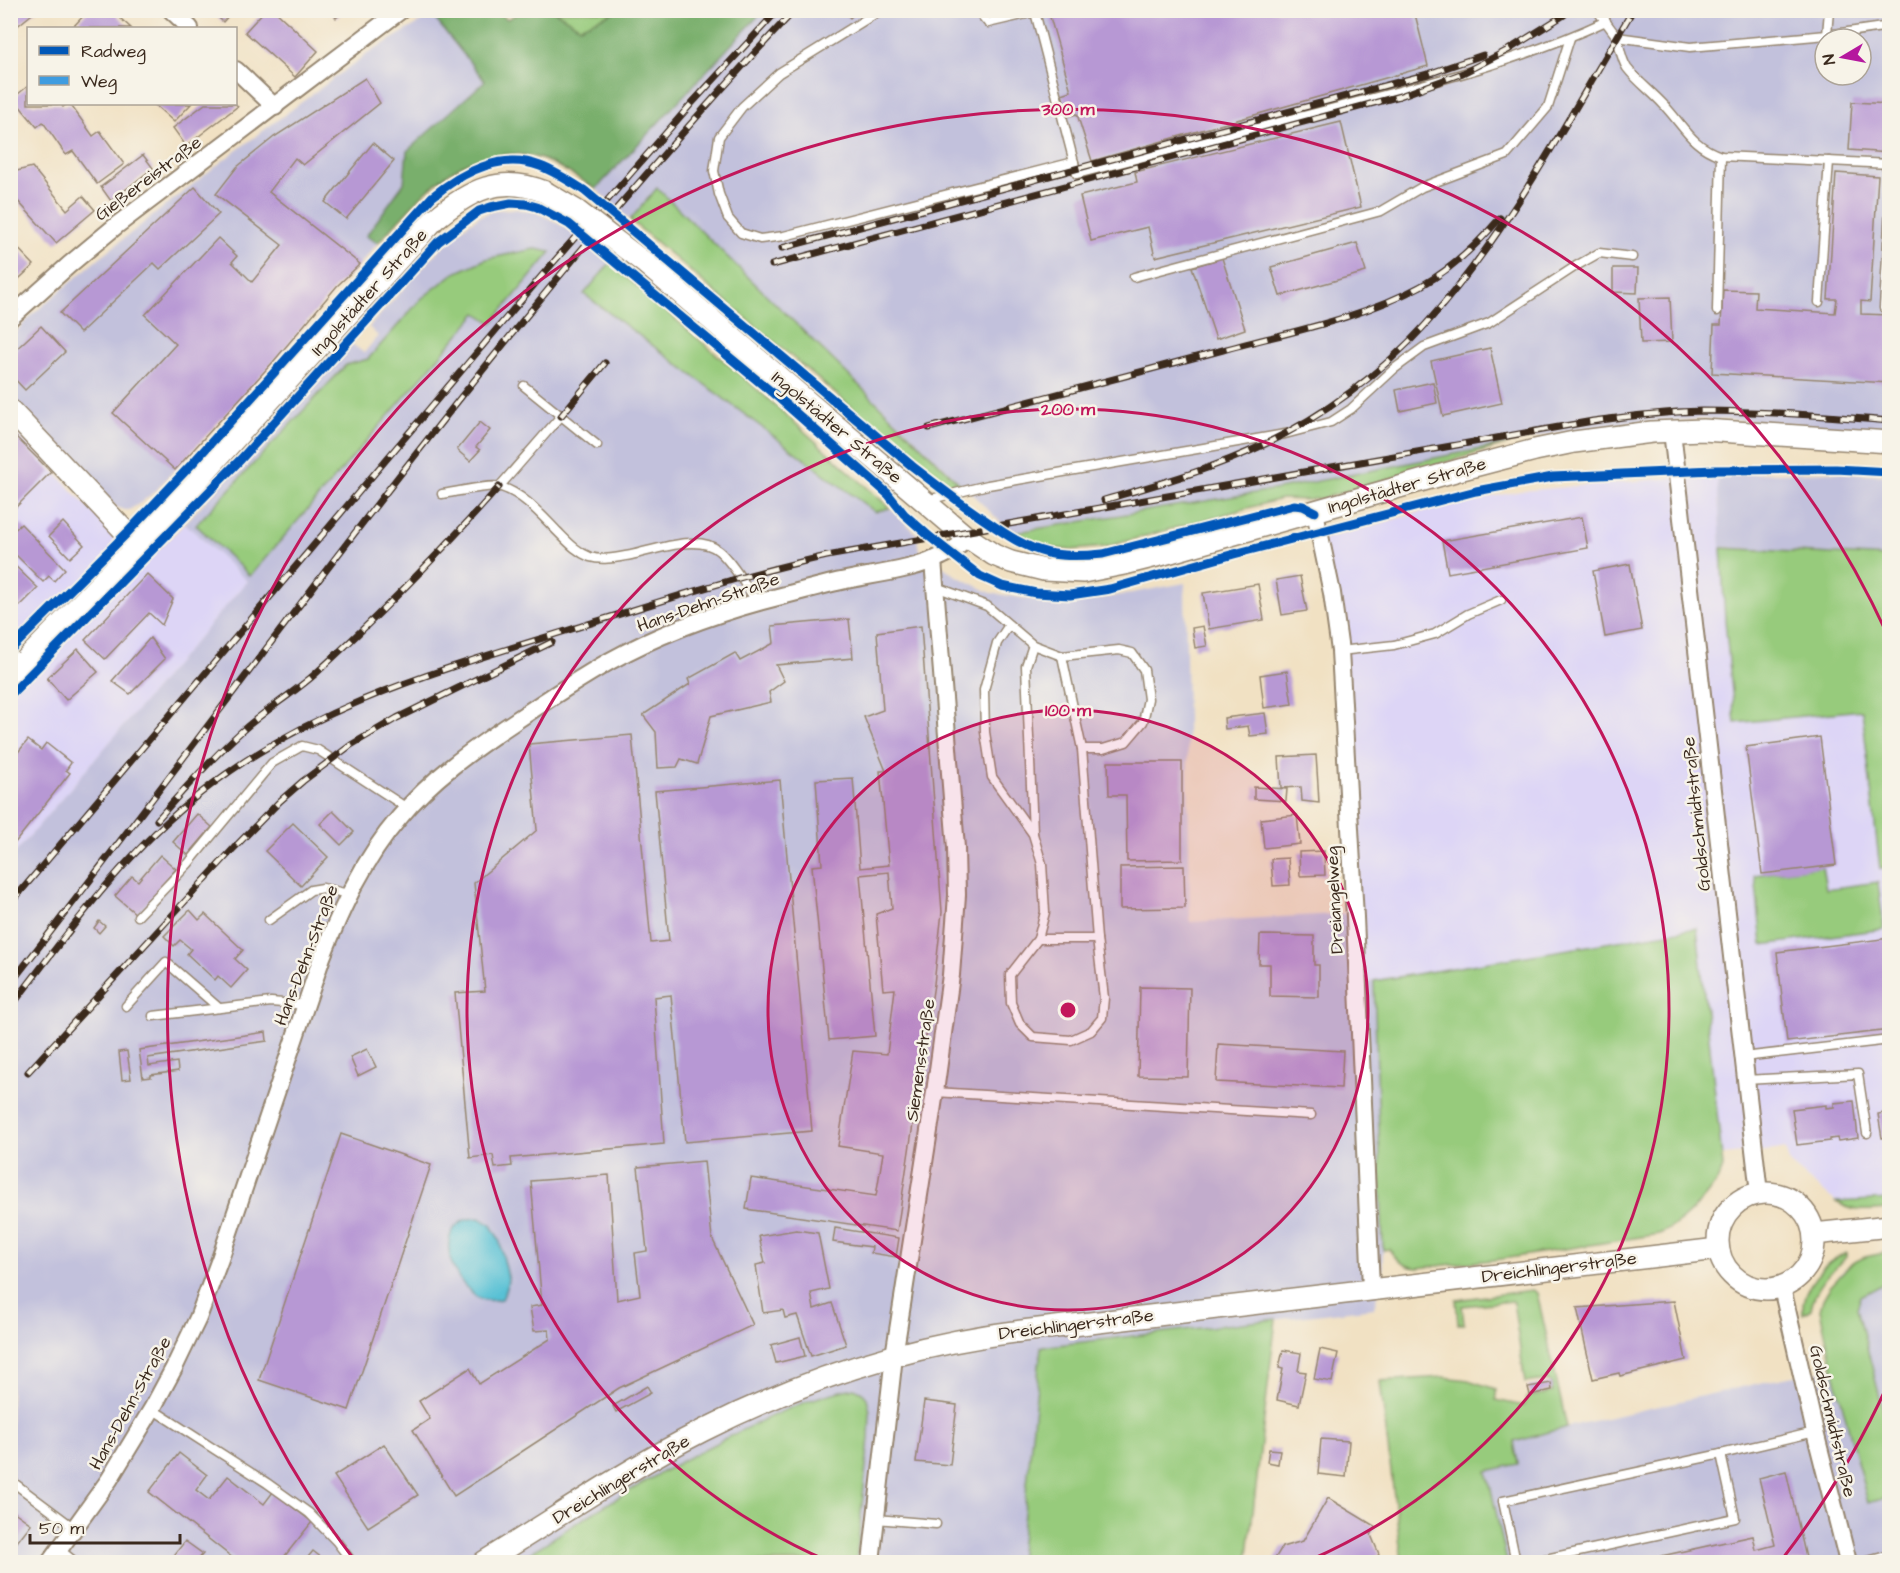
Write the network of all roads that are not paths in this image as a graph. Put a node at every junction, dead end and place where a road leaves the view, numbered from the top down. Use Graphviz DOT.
graph roads {
  1 [pos="171,10"];
  2 [pos="401,10"];
  3 [pos="881,10"];
  4 [pos="977,10"];
  5 [pos="1597,10"];
  6 [pos="1829,10"];
  7 [pos="1605,21"];
  8 [pos="1890,26"];
  9 [pos="189,27"];
  10 [pos="1828,27"];
  11 [pos="1873,28"];
  12 [pos="1813,36"];
  13 [pos="1617,37"];
  14 [pos="1570,38"];
  15 [pos="237,71"];
  16 [pos="275,107"];
  17 [pos="1721,156"];
  18 [pos="1829,161"];
  19 [pos="1074,162"];
  20 [pos="1890,164"];
  21 [pos="1890,207"];
  22 [pos="1632,257"];
  23 [pos="1134,277"];
  24 [pos="1820,302"];
  25 [pos="1884,308"];
  26 [pos="1717,311"];
  27 [pos="10,318"];
  28 [pos="524,386"];
  29 [pos="10,410"];
  30 [pos="561,416"];
  31 [pos="1672,431"];
  32 [pos="1890,442"];
  33 [pos="597,445"];
  34 [pos="499,487"];
  35 [pos="442,494"];
  36 [pos="923,501"];
  37 [pos="1315,512"];
  38 [pos="969,538"];
  39 [pos="138,545"];
  40 [pos="933,561"];
  41 [pos="935,587"];
  42 [pos="1501,600"];
  43 [pos="758,603"];
  44 [pos="1009,625"];
  45 [pos="1033,645"];
  46 [pos="1341,651"];
  47 [pos="1062,656"];
  48 [pos="14,663"];
  49 [pos="1082,749"];
  50 [pos="407,808"];
  51 [pos="1033,834"];
  52 [pos="348,894"];
  53 [pos="138,916"];
  54 [pos="269,920"];
  55 [pos="1038,939"];
  56 [pos="1097,939"];
  57 [pos="306,1005"];
  58 [pos="126,1006"];
  59 [pos="219,1008"];
  60 [pos="153,1016"];
  61 [pos="1890,1040"];
  62 [pos="1743,1058"];
  63 [pos="1745,1080"];
  64 [pos="935,1092"];
  65 [pos="1311,1114"];
  66 [pos="1867,1133"];
  67 [pos="1759,1193"];
  68 [pos="1890,1226"];
  69 [pos="1814,1234"];
  70 [pos="1718,1249"];
  71 [pos="1782,1287"];
  72 [pos="1371,1288"];
  73 [pos="894,1356"];
  74 [pos="152,1409"];
  75 [pos="1815,1432"];
  76 [pos="1721,1454"];
  77 [pos="10,1480"];
  78 [pos="876,1519"];
  79 [pos="936,1524"];
  80 [pos="74,1528"];
  81 [pos="1890,1555"];
  82 [pos="54,1556"];
  83 [pos="75,1563"];
  84 [pos="352,1563"];
  85 [pos="484,1563"];
  86 [pos="871,1563"];
  87 [pos="1516,1563"];
  88 [pos="1532,1563"];
  89 [pos="1848,1563"];
  90 [pos="1864,1563"];
  1 -- 9 [label="street"];
  2 -- 16 [label="street, Gießereistraße"];
  3 -- 19 [label="lane"];
  4 -- 19 [label="lane"];
  5 -- 7 [label="lane"];
  6 -- 10 [label="lane"];
  7 -- 13 [label="lane"];
  7 -- 14 [label="lane"];
  8 -- 11 [label="lane"];
  12 -- 13 [label="lane"];
  13 -- 17 [label="lane"];
  14 -- 19 [label="lane"];
  14 -- 23 [label="lane"];
  15 -- 16 [label="street"];
  16 -- 27 [label="street, Gießereistraße"];
  17 -- 18 [label="lane"];
  17 -- 26 [label="lane"];
  18 -- 20 [label="lane"];
  18 -- 24 [label="lane"];
  21 -- 25 [label="lane"];
  22 -- 36 [label="lane"];
  28 -- 30 [label="lane"];
  29 -- 39 [label="street"];
  30 -- 33 [label="lane"];
  30 -- 34 [label="lane"];
  31 -- 32 [label="street, Ingolstädter Straße"];
  31 -- 37 [label="street, Ingolstädter Straße"];
  31 -- 62 [label="street, Goldschmidtstraße"];
  34 -- 35 [label="lane"];
  34 -- 43 [label="lane"];
  36 -- 38 [label="street, Ingolstädter Straße"];
  36 -- 39 [label="street, Ingolstädter Straße, bridge"];
  37 -- 38 [label="street, Ingolstädter Straße"];
  37 -- 46 [label="street, Dreiangelweg"];
  38 -- 40 [label="street, Hans-Dehn-Straße"];
  39 -- 48 [label="street, Ingolstädter Straße"];
  40 -- 41 [label="street, Siemensstraße"];
  40 -- 43 [label="street, Hans-Dehn-Straße"];
  41 -- 44 [label="lane"];
  41 -- 64 [label="street, Siemensstraße"];
  42 -- 46 [label="lane"];
  43 -- 50 [label="street, Hans-Dehn-Straße"];
  44 -- 45 [label="lane"];
  44 -- 51 [label="lane"];
  45 -- 47 [label="lane"];
  45 -- 51 [label="lane"];
  46 -- 72 [label="street, Dreiangelweg"];
  47 -- 49 [label="lane"];
  47 -- 49 [label="lane"];
  49 -- 56 [label="lane"];
  50 -- 52 [label="street, Hans-Dehn-Straße"];
  50 -- 53 [label="lane"];
  51 -- 55 [label="lane"];
  52 -- 54 [label="lane"];
  52 -- 57 [label="street, Hans-Dehn-Straße"];
  55 -- 56 [label="lane"];
  55 -- 56 [label="lane"];
  57 -- 59 [label="lane"];
  57 -- 74 [label="street, Hans-Dehn-Straße"];
  58 -- 59 [label="lane"];
  59 -- 60 [label="lane"];
  61 -- 62 [label="lane"];
  62 -- 63 [label="street, Goldschmidtstraße"];
  63 -- 66 [label="lane"];
  63 -- 67 [label="street, Goldschmidtstraße"];
  64 -- 65 [label="lane"];
  64 -- 73 [label="street, Siemensstraße"];
  67 -- 69 [label="street"];
  67 -- 70 [label="street"];
  68 -- 69 [label="street"];
  69 -- 71 [label="street"];
  70 -- 71 [label="street"];
  70 -- 72 [label="street, Dreichlingerstraße"];
  71 -- 75 [label="street, Goldschmidtstraße"];
  72 -- 73 [label="street, Dreichlingerstraße"];
  73 -- 78 [label="street, Siemensstraße"];
  73 -- 85 [label="street, Dreichlingerstraße"];
  74 -- 80 [label="street, Hans-Dehn-Straße"];
  74 -- 84 [label="lane"];
  75 -- 76 [label="lane"];
  75 -- 89 [label="street, Goldschmidtstraße"];
  76 -- 87 [label="lane"];
  76 -- 88 [label="lane"];
  77 -- 80 [label="lane"];
  78 -- 79 [label="lane"];
  78 -- 86 [label="street, Siemensstraße"];
  80 -- 82 [label="street, Hans-Dehn-Straße"];
  81 -- 90 [label="lane"];
  82 -- 83 [label="lane"];
}
